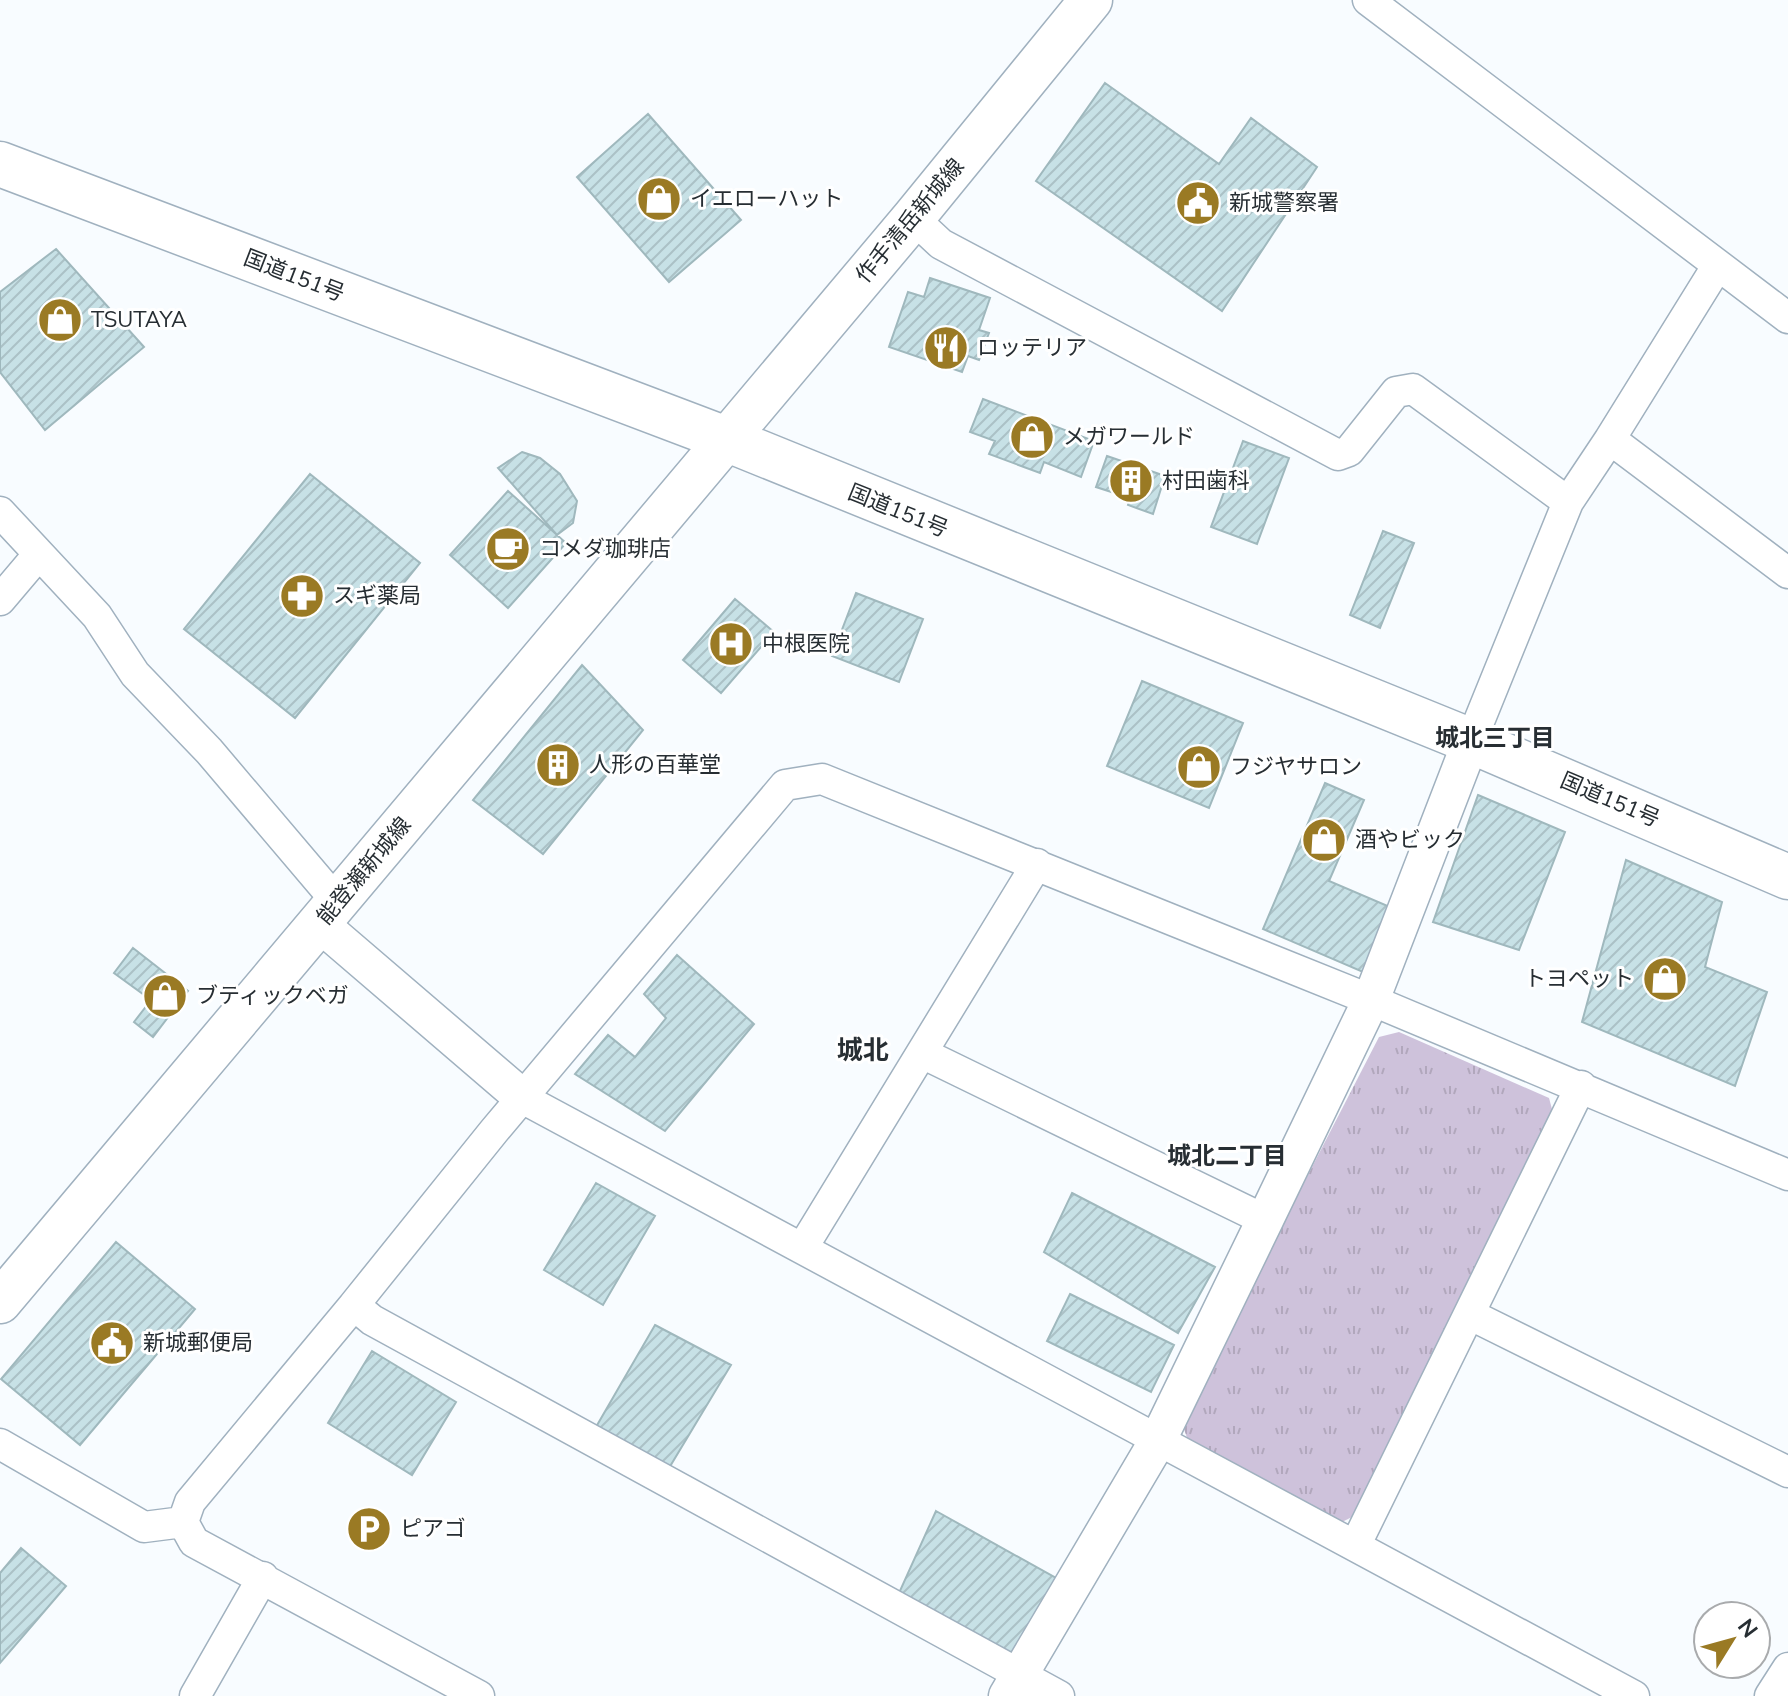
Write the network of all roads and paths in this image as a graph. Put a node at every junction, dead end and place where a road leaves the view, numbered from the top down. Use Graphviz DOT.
graph roads {
  1 [pos="1091,0"];
  2 [pos="1368,0"];
  3 [pos="0,164"];
  4 [pos="913,218"];
  5 [pos="1718,265"];
  6 [pos="1788,318"];
  7 [pos="726,439"];
  8 [pos="1610,439"];
  9 [pos="1568,502"];
  10 [pos="0,512"];
  11 [pos="39,554"];
  12 [pos="1788,573"];
  13 [pos="0,600"];
  14 [pos="1471,741"];
  15 [pos="1037,864"];
  16 [pos="1788,877"];
  17 [pos="329,914"];
  18 [pos="1371,1000"];
  19 [pos="924,1054"];
  20 [pos="1581,1086"];
  21 [pos="524,1099"];
  22 [pos="1788,1175"];
  23 [pos="1265,1220"];
  24 [pos="803,1247"];
  25 [pos="0,1302"];
  26 [pos="354,1305"];
  27 [pos="1471,1315"];
  28 [pos="1157,1442"];
  29 [pos="0,1444"];
  30 [pos="1788,1472"];
  31 [pos="183,1522"];
  32 [pos="1355,1546"];
  33 [pos="263,1577"];
  34 [pos="1788,1668"];
  35 [pos="1014,1685"];
  36 [pos="195,1696"];
  37 [pos="479,1696"];
  38 [pos="1059,1696"];
  39 [pos="1634,1696"];
  40 [pos="1770,1696"];
  1 -- 4 [label="main road, 作手清岳新城線"];
  2 -- 5 [label="street"];
  3 -- 7 [label="highway, 国道151号"];
  4 -- 7 [label="main road, 作手清岳新城線"];
  4 -- 9 [label="street"];
  5 -- 6 [label="street"];
  5 -- 8 [label="street"];
  7 -- 14 [label="highway, 国道151号"];
  7 -- 17 [label="main road, 能登瀬新城線"];
  8 -- 9 [label="street"];
  8 -- 12 [label="street"];
  9 -- 14 [label="street"];
  10 -- 11 [label="street"];
  11 -- 13 [label="street"];
  11 -- 17 [label="street"];
  14 -- 16 [label="highway, 国道151号"];
  14 -- 18 [label="street"];
  15 -- 18 [label="street"];
  15 -- 19 [label="street"];
  15 -- 21 [label="street"];
  17 -- 21 [label="street"];
  17 -- 25 [label="main road, 能登瀬新城線"];
  18 -- 20 [label="street"];
  18 -- 23 [label="street"];
  19 -- 23 [label="street"];
  19 -- 24 [label="street"];
  20 -- 22 [label="street"];
  20 -- 27 [label="street"];
  21 -- 24 [label="street"];
  21 -- 26 [label="street"];
  23 -- 28 [label="street"];
  24 -- 28 [label="street"];
  26 -- 31 [label="street"];
  26 -- 35 [label="street"];
  27 -- 30 [label="street"];
  27 -- 32 [label="street"];
  28 -- 32 [label="street"];
  28 -- 35 [label="street"];
  29 -- 31 [label="street"];
  31 -- 33 [label="street"];
  32 -- 39 [label="street"];
  33 -- 36 [label="street"];
  33 -- 37 [label="street"];
  34 -- 40 [label="street"];
  35 -- 38 [label="street"];
}
